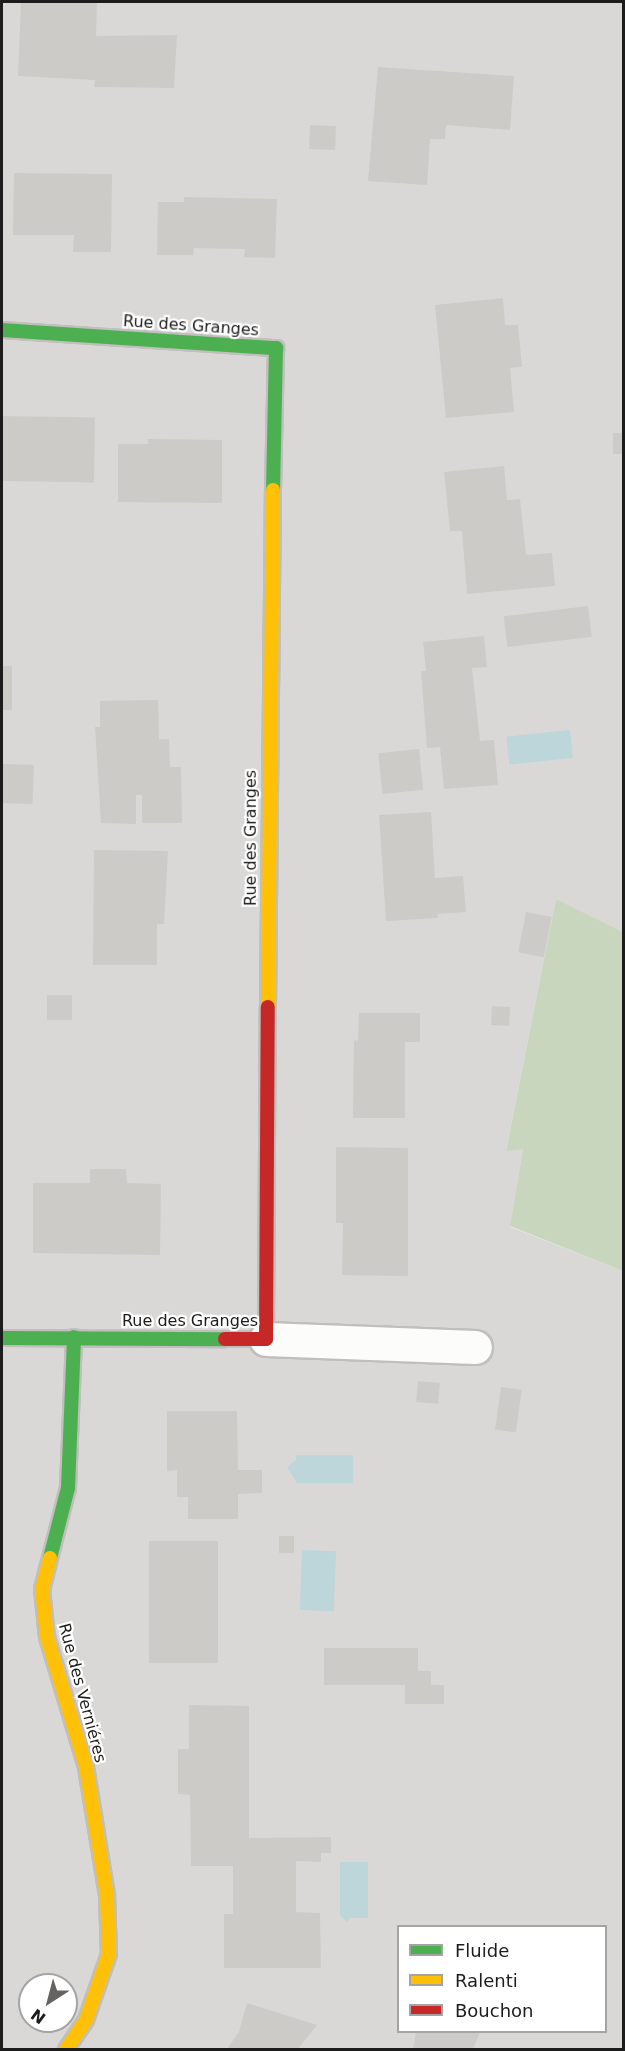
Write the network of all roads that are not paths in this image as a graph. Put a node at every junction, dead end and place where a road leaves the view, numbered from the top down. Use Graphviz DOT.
graph roads {
  1 [pos="2,330"];
  2 [pos="74,1337"];
  3 [pos="2,1338"];
  4 [pos="266,1339"];
  5 [pos="475,1347"];
  6 [pos="66,2049"];
  1 -- 4 [label="street, Rue des Granges"];
  2 -- 3 [label="street, Rue des Granges"];
  2 -- 4 [label="street, Rue des Granges"];
  2 -- 6 [label="street, Rue des Verniéres"];
  4 -- 5 [label="street"];
}
